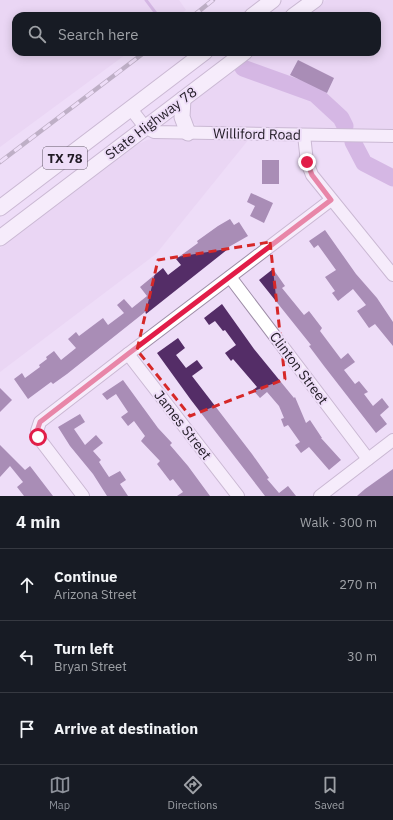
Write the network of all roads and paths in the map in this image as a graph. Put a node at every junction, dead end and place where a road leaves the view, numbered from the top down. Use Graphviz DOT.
graph roads {
  1 [pos="273,0"];
  2 [pos="315,0"];
  3 [pos="257,12"];
  4 [pos="298,12"];
  5 [pos="200,56"];
  6 [pos="240,56"];
  7 [pos="183,99"];
  8 [pos="131,109"];
  9 [pos="145,127"];
  10 [pos="188,133"];
  11 [pos="304,135"];
  12 [pos="393,136"];
  13 [pos="331,200"];
  14 [pos="0,208"];
  15 [pos="0,238"];
  16 [pos="393,276"];
  17 [pos="230,277"];
  18 [pos="128,354"];
  19 [pos="393,440"];
  20 [pos="368,459"];
  21 [pos="83,496"];
  22 [pos="238,496"];
  23 [pos="320,496"];
  1 -- 3 [label="main road"];
  2 -- 4 [label="main road"];
  5 -- 8 [label="main road, State Highway 78 / TX 78"];
  6 -- 7 [label="main road, State Highway 78 / TX 78"];
  7 -- 9 [label="main road, State Highway 78 / TX 78"];
  7 -- 10 [label="main road"];
  8 -- 9 [label="street"];
  8 -- 14 [label="main road, State Highway 78 / TX 78"];
  9 -- 10 [label="street, Williford Road"];
  9 -- 15 [label="main road, State Highway 78 / TX 78"];
  10 -- 11 [label="street, Williford Road"];
  11 -- 12 [label="street, Williford Road"];
  11 -- 13 [label="street"];
  13 -- 16 [label="street"];
  13 -- 17 [label="street"];
  17 -- 18 [label="street"];
  17 -- 20 [label="street, Clinton Street"];
  18 -- 21 [label="street"];
  18 -- 22 [label="street, James Street"];
  19 -- 20 [label="street"];
  20 -- 23 [label="street"];
}
